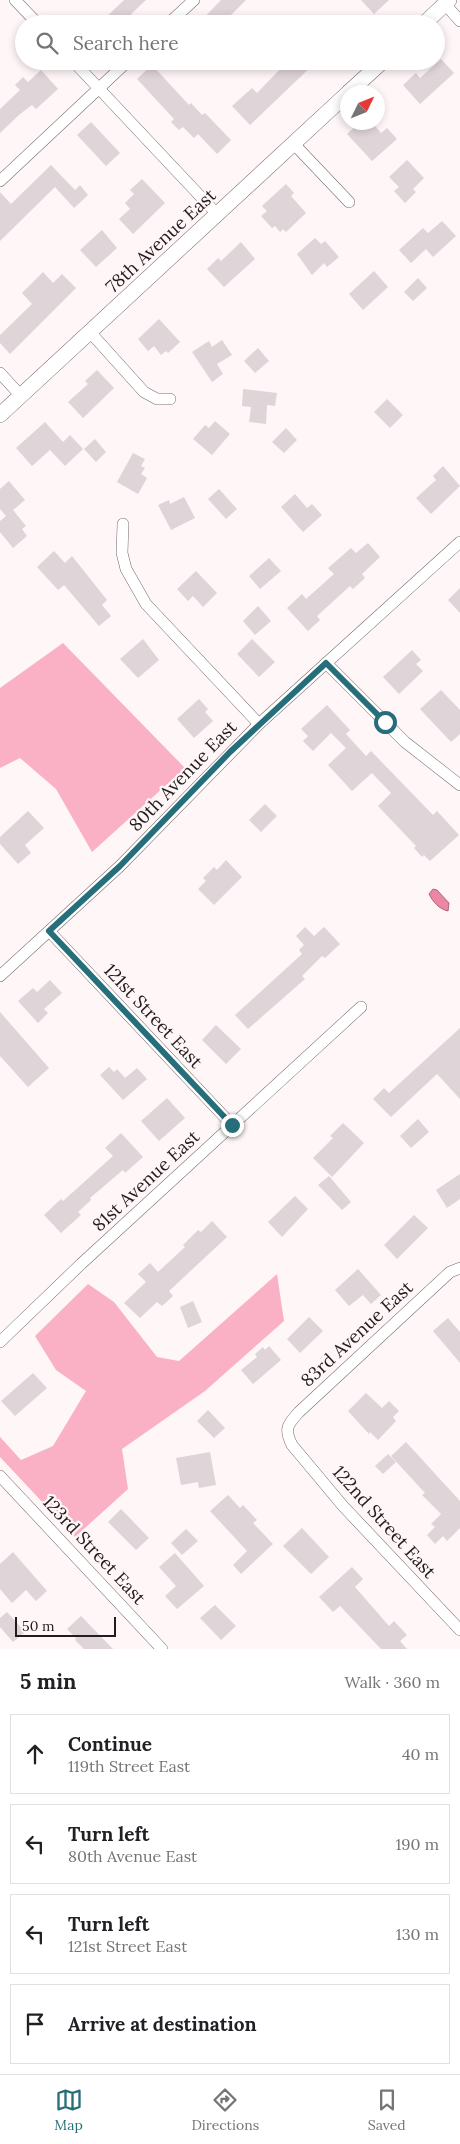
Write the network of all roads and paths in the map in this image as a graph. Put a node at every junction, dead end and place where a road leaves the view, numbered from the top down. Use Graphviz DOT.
graph roads {
  1 [pos="16,0"];
  2 [pos="194,0"];
  3 [pos="447,2"];
  4 [pos="30,15"];
  5 [pos="178,15"];
  6 [pos="433,15"];
  7 [pos="460,21"];
  8 [pos="81,70"];
  9 [pos="118,70"];
  10 [pos="373,70"];
  11 [pos="357,85"];
  12 [pos="98,88"];
  13 [pos="340,100"];
  14 [pos="293,143"];
  15 [pos="0,180"];
  16 [pos="349,202"];
  17 [pos="217,214"];
  18 [pos="90,332"];
  19 [pos="0,373"];
  20 [pos="21,396"];
  21 [pos="170,400"];
  22 [pos="0,415"];
  23 [pos="123,524"];
  24 [pos="460,542"];
  25 [pos="326,663"];
  26 [pos="259,724"];
  27 [pos="460,785"];
  28 [pos="49,931"];
  29 [pos="0,976"];
  30 [pos="361,1007"];
  31 [pos="232,1125"];
  32 [pos="460,1268"];
  33 [pos="0,1342"];
  34 [pos="286,1434"];
  35 [pos="0,1476"];
  36 [pos="460,1630"];
  37 [pos="162,1649"];
  1 -- 4 [label="street"];
  2 -- 5 [label="street"];
  3 -- 6 [label="street"];
  3 -- 7 [label="street"];
  8 -- 12 [label="street"];
  9 -- 12 [label="street"];
  10 -- 11 [label="street, 78th Avenue East"];
  12 -- 15 [label="street"];
  12 -- 17 [label="street"];
  13 -- 14 [label="street, 78th Avenue East"];
  14 -- 16 [label="street"];
  14 -- 17 [label="street, 78th Avenue East"];
  17 -- 18 [label="street, 78th Avenue East"];
  18 -- 20 [label="street, 78th Avenue East"];
  18 -- 21 [label="street"];
  19 -- 20 [label="street"];
  20 -- 22 [label="street, 78th Avenue East"];
  23 -- 26 [label="street"];
  24 -- 25 [label="street, 80th Avenue East"];
  25 -- 26 [label="street, 80th Avenue East"];
  25 -- 27 [label="street"];
  26 -- 28 [label="street, 80th Avenue East"];
  28 -- 29 [label="street, 80th Avenue East"];
  28 -- 31 [label="street, 121st Street East"];
  30 -- 31 [label="street, 81st Avenue East"];
  31 -- 33 [label="street, 81st Avenue East"];
  32 -- 34 [label="street, 83rd Avenue East"];
  34 -- 36 [label="street, 122nd Street East"];
  35 -- 37 [label="street, 123rd Street East"];
}
